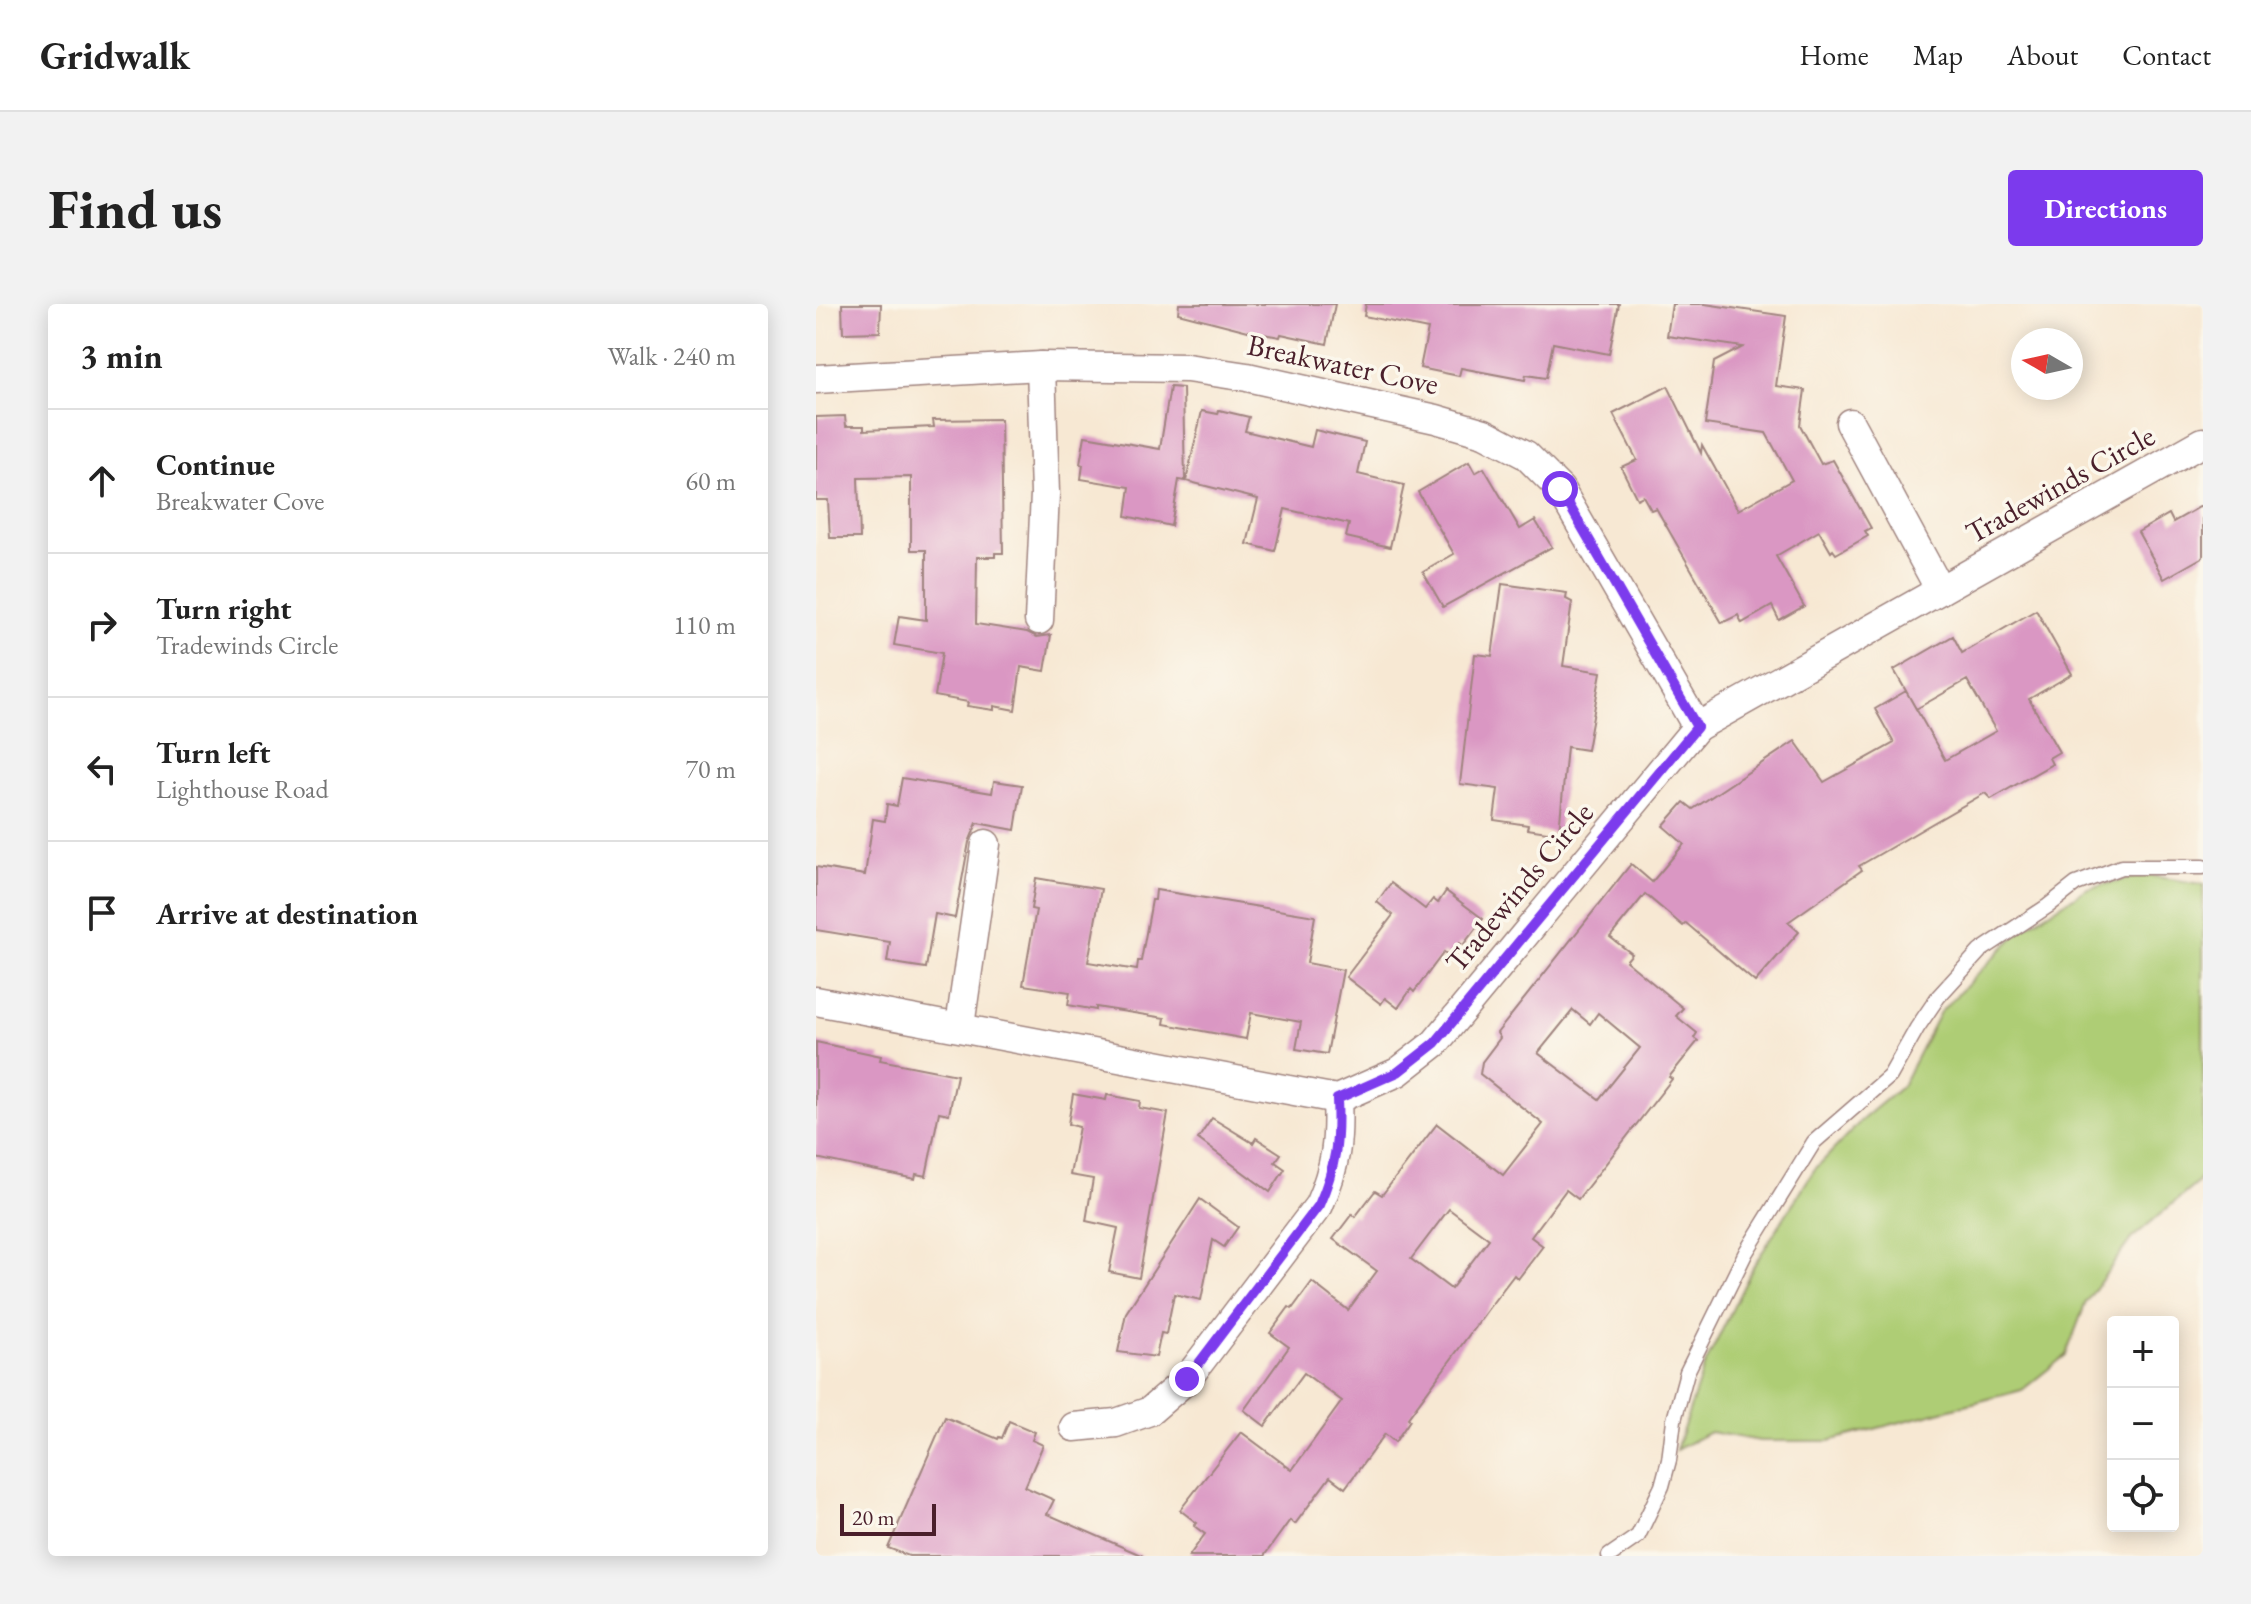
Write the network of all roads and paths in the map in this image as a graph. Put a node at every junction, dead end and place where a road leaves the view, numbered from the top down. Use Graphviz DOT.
graph roads {
  1 [pos="1041,366"];
  2 [pos="816,379"];
  3 [pos="1850,423"];
  4 [pos="2203,442"];
  5 [pos="1940,590"];
  6 [pos="1039,620"];
  7 [pos="1697,727"];
  8 [pos="986,844"];
  9 [pos="2203,867"];
  10 [pos="816,1001"];
  11 [pos="960,1026"];
  12 [pos="1337,1099"];
  13 [pos="1074,1427"];
  14 [pos="1609,1556"];
  1 -- 2 [label="street, Breakwater Cove"];
  1 -- 6 [label="street"];
  1 -- 7 [label="street, Breakwater Cove"];
  3 -- 5 [label="street"];
  4 -- 5 [label="street, Tradewinds Circle"];
  5 -- 7 [label="street, Tradewinds Circle"];
  7 -- 12 [label="street, Tradewinds Circle"];
  8 -- 11 [label="street"];
  9 -- 14 [label="lane"];
  10 -- 11 [label="street"];
  11 -- 12 [label="street"];
  12 -- 13 [label="street"];
}
